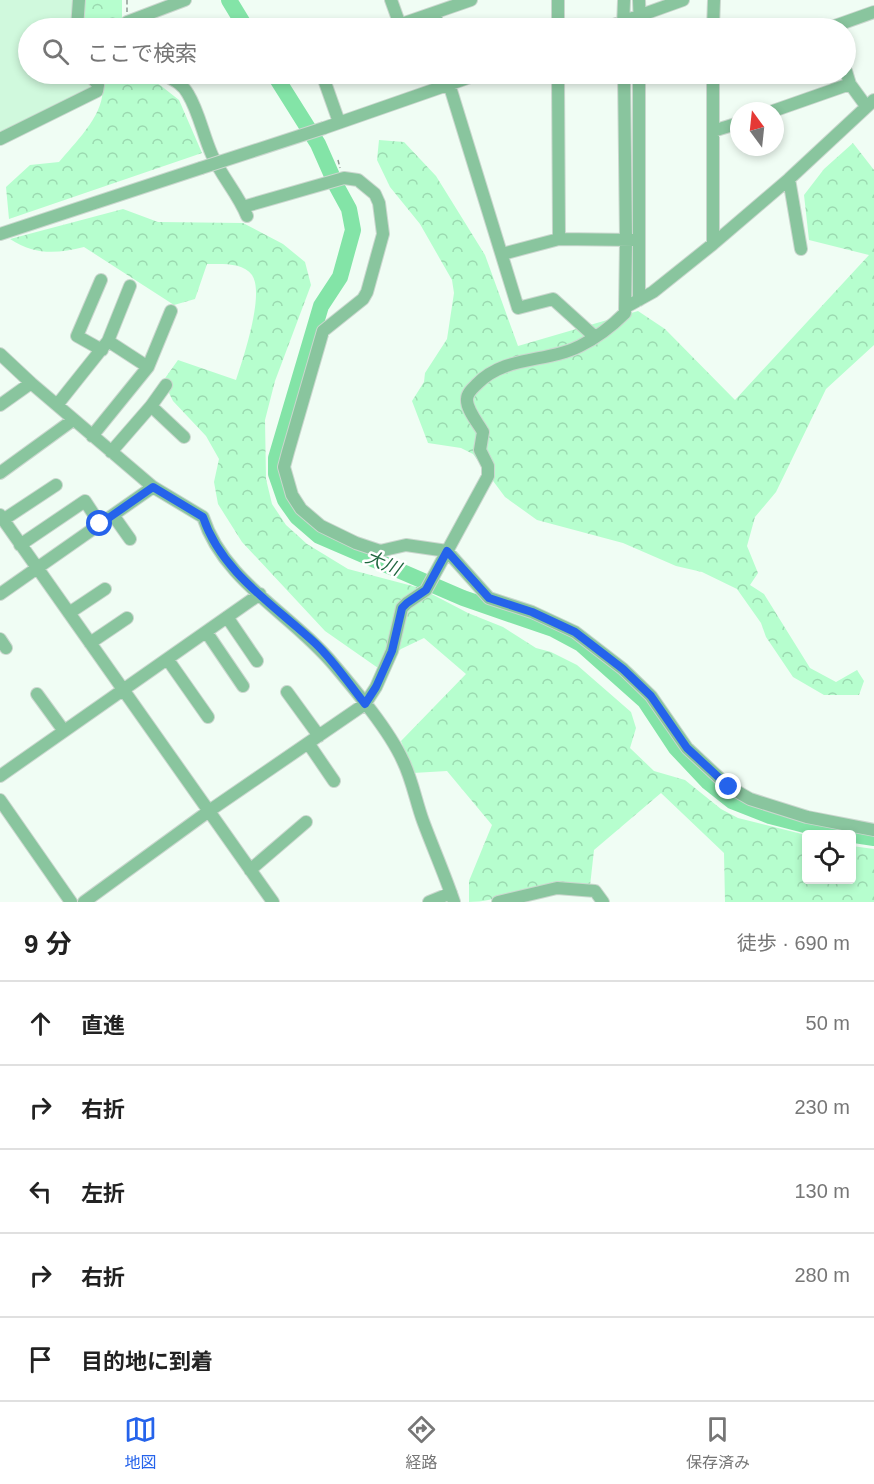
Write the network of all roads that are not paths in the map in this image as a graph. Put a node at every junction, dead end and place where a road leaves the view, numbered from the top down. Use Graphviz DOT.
graph roads {
  1 [pos="79,0"];
  2 [pos="185,0"];
  3 [pos="391,0"];
  4 [pos="558,0"];
  5 [pos="624,0"];
  6 [pos="639,0"];
  7 [pos="683,0"];
  8 [pos="714,0"];
  9 [pos="463,1"];
  10 [pos="874,12"];
  11 [pos="435,13"];
  12 [pos="78,18"];
  13 [pos="138,18"];
  14 [pos="394,18"];
  15 [pos="421,18"];
  16 [pos="436,18"];
  17 [pos="558,18"];
  18 [pos="623,18"];
  19 [pos="640,18"];
  20 [pos="648,18"];
  21 [pos="713,18"];
  22 [pos="856,19"];
  23 [pos="97,84"];
  24 [pos="180,84"];
  25 [pos="326,84"];
  26 [pos="434,84"];
  27 [pos="449,84"];
  28 [pos="558,84"];
  29 [pos="624,84"];
  30 [pos="639,84"];
  31 [pos="713,84"];
  32 [pos="850,84"];
  33 [pos="870,103"];
  34 [pos="784,107"];
  35 [pos="339,122"];
  36 [pos="730,126"];
  37 [pos="713,131"];
  38 [pos="0,139"];
  39 [pos="789,179"];
  40 [pos="0,234"];
  41 [pos="559,239"];
  42 [pos="632,240"];
  43 [pos="713,244"];
  44 [pos="801,249"];
  45 [pos="502,254"];
  46 [pos="101,280"];
  47 [pos="130,286"];
  48 [pos="639,300"];
  49 [pos="626,307"];
  50 [pos="171,311"];
  51 [pos="595,337"];
  52 [pos="105,346"];
  53 [pos="0,354"];
  54 [pos="148,367"];
  55 [pos="31,384"];
  56 [pos="166,385"];
  57 [pos="0,405"];
  58 [pos="57,405"];
  59 [pos="151,406"];
  60 [pos="73,420"];
  61 [pos="92,436"];
  62 [pos="184,437"];
  63 [pos="111,452"];
  64 [pos="0,473"];
  65 [pos="56,485"];
  66 [pos="153,487"];
  67 [pos="113,515"];
  68 [pos="2,518"];
  69 [pos="100,524"];
  70 [pos="130,539"];
  71 [pos="20,545"];
  72 [pos="447,551"];
  73 [pos="36,567"];
  74 [pos="105,589"];
  75 [pos="0,594"];
  76 [pos="260,594"];
  77 [pos="69,613"];
  78 [pos="228,617"];
  79 [pos="127,618"];
  80 [pos="207,633"];
  81 [pos="90,643"];
  82 [pos="168,660"];
  83 [pos="257,661"];
  84 [pos="243,686"];
  85 [pos="123,689"];
  86 [pos="287,692"];
  87 [pos="37,694"];
  88 [pos="365,704"];
  89 [pos="208,717"];
  90 [pos="64,731"];
  91 [pos="319,736"];
  92 [pos="308,743"];
  93 [pos="0,776"];
  94 [pos="334,781"];
  95 [pos="0,800"];
  96 [pos="209,811"];
  97 [pos="306,822"];
  98 [pos="874,830"];
  99 [pos="250,870"];
  100 [pos="595,897"];
  101 [pos="454,899"];
  102 [pos="71,902"];
  103 [pos="84,902"];
  104 [pos="273,902"];
  105 [pos="429,902"];
  106 [pos="498,902"];
  107 [pos="603,902"];
  1 -- 12 [label="street"];
  2 -- 13 [label="street"];
  3 -- 14 [label="street"];
  4 -- 17 [label="street"];
  5 -- 18 [label="street"];
  6 -- 19 [label="street"];
  7 -- 20 [label="street"];
  8 -- 21 [label="street"];
  9 -- 11 [label="street"];
  10 -- 22 [label="street"];
  11 -- 15 [label="street"];
  11 -- 16 [label="street"];
  23 -- 38 [label="street"];
  24 -- 72 [label="street"];
  25 -- 35 [label="street"];
  26 -- 35 [label="street"];
  27 -- 45 [label="street"];
  28 -- 41 [label="street"];
  29 -- 42 [label="street"];
  30 -- 42 [label="street"];
  31 -- 37 [label="street"];
  32 -- 33 [label="street"];
  32 -- 34 [label="street"];
  33 -- 39 [label="street"];
  35 -- 40 [label="street, bridge"];
  36 -- 37 [label="street"];
  37 -- 43 [label="street"];
  39 -- 43 [label="street"];
  39 -- 44 [label="street"];
  41 -- 42 [label="street"];
  41 -- 45 [label="street"];
  42 -- 48 [label="street"];
  42 -- 49 [label="street"];
  43 -- 48 [label="street"];
  45 -- 51 [label="street"];
  46 -- 52 [label="street"];
  47 -- 52 [label="street"];
  48 -- 49 [label="street"];
  49 -- 51 [label="street"];
  50 -- 54 [label="street"];
  51 -- 72 [label="street"];
  52 -- 54 [label="street"];
  52 -- 58 [label="street"];
  53 -- 55 [label="street"];
  54 -- 61 [label="street"];
  55 -- 57 [label="street"];
  55 -- 58 [label="street"];
  56 -- 59 [label="street"];
  58 -- 60 [label="street"];
  59 -- 62 [label="street"];
  59 -- 63 [label="street"];
  60 -- 61 [label="street"];
  60 -- 64 [label="street"];
  61 -- 63 [label="street"];
  63 -- 66 [label="street"];
  65 -- 68 [label="street"];
  66 -- 67 [label="street"];
  66 -- 76 [label="street"];
  67 -- 69 [label="street"];
  67 -- 70 [label="street"];
  68 -- 71 [label="street"];
  69 -- 71 [label="street"];
  69 -- 73 [label="street"];
  71 -- 73 [label="street"];
  72 -- 88 [label="street"];
  72 -- 98 [label="street"];
  73 -- 75 [label="street"];
  73 -- 77 [label="street"];
  74 -- 77 [label="street"];
  76 -- 78 [label="street"];
  76 -- 88 [label="street"];
  77 -- 81 [label="street"];
  78 -- 80 [label="street"];
  78 -- 83 [label="street"];
  79 -- 81 [label="street"];
  80 -- 82 [label="street"];
  80 -- 84 [label="street"];
  81 -- 85 [label="street"];
  82 -- 85 [label="street"];
  82 -- 89 [label="street"];
  85 -- 90 [label="street"];
  85 -- 96 [label="street"];
  86 -- 91 [label="street"];
  87 -- 90 [label="street"];
  88 -- 91 [label="street"];
  88 -- 101 [label="street"];
  90 -- 93 [label="street"];
  91 -- 92 [label="street"];
  92 -- 94 [label="street"];
  92 -- 96 [label="street"];
  95 -- 102 [label="street"];
  96 -- 99 [label="street"];
  96 -- 103 [label="street"];
  97 -- 99 [label="street"];
  99 -- 104 [label="street"];
  100 -- 106 [label="street"];
  100 -- 107 [label="street"];
  101 -- 105 [label="street"];
}
